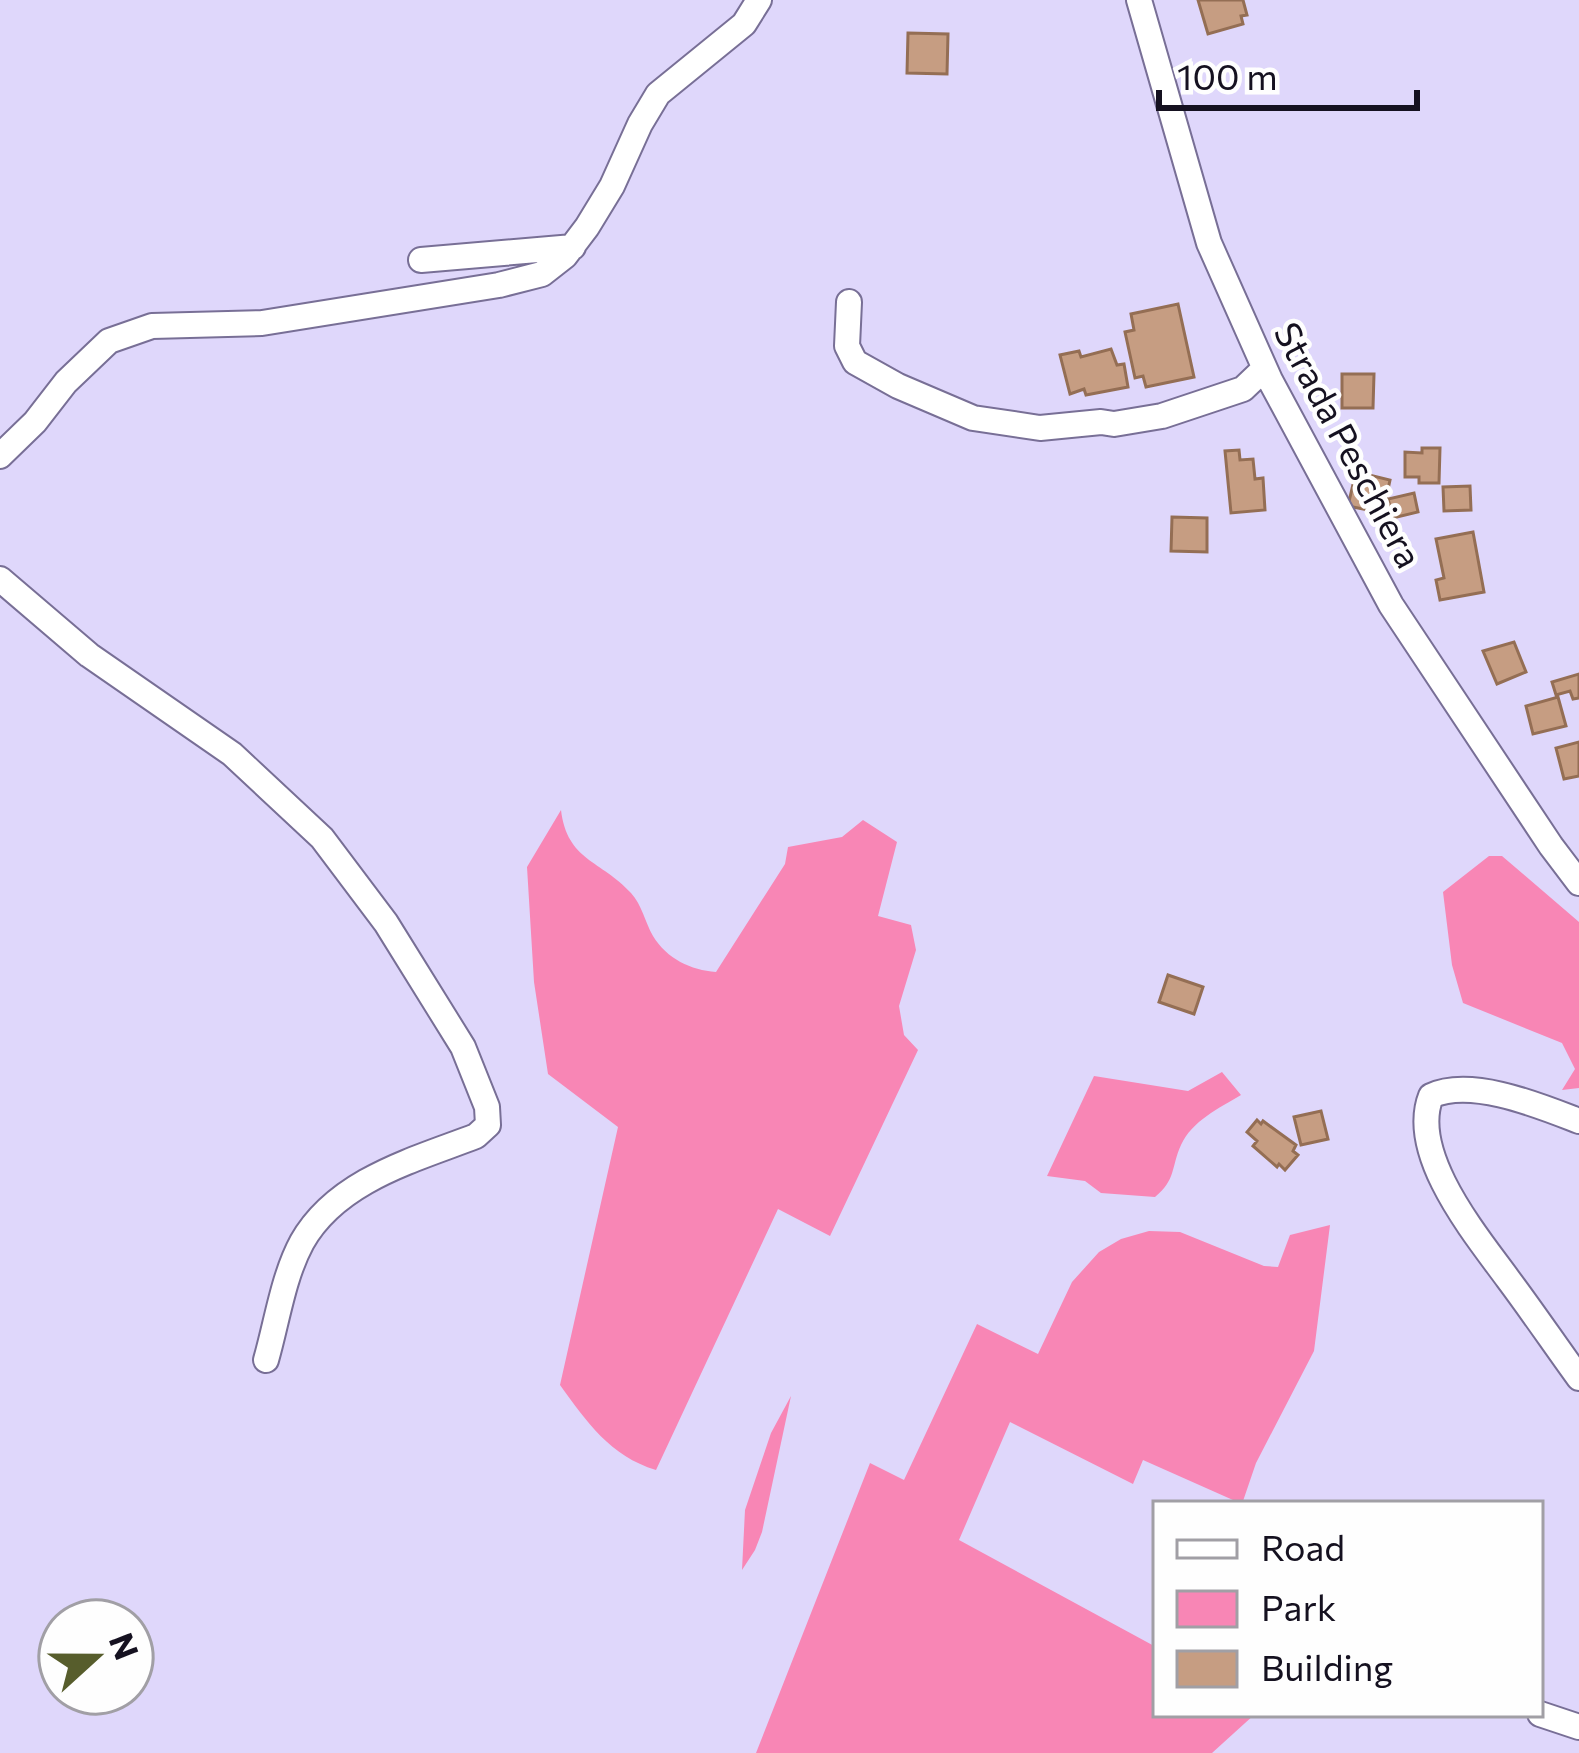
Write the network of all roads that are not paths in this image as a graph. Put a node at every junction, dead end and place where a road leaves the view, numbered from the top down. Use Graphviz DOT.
graph roads {
  1 [pos="759,0"];
  2 [pos="1139,0"];
  3 [pos="572,247"];
  4 [pos="421,260"];
  5 [pos="849,302"];
  6 [pos="1264,369"];
  7 [pos="0,456"];
  8 [pos="0,579"];
  9 [pos="1579,883"];
  10 [pos="1579,1121"];
  11 [pos="266,1360"];
  12 [pos="1579,1378"];
  13 [pos="1543,1715"];
  14 [pos="1579,1727"];
  1 -- 3 [label="street"];
  2 -- 6 [label="street, Strada Peschiera"];
  3 -- 4 [label="street"];
  3 -- 7 [label="street"];
  5 -- 6 [label="street"];
  6 -- 9 [label="street, Strada Peschiera"];
  8 -- 11 [label="street"];
  10 -- 12 [label="street"];
  13 -- 14 [label="street"];
}
